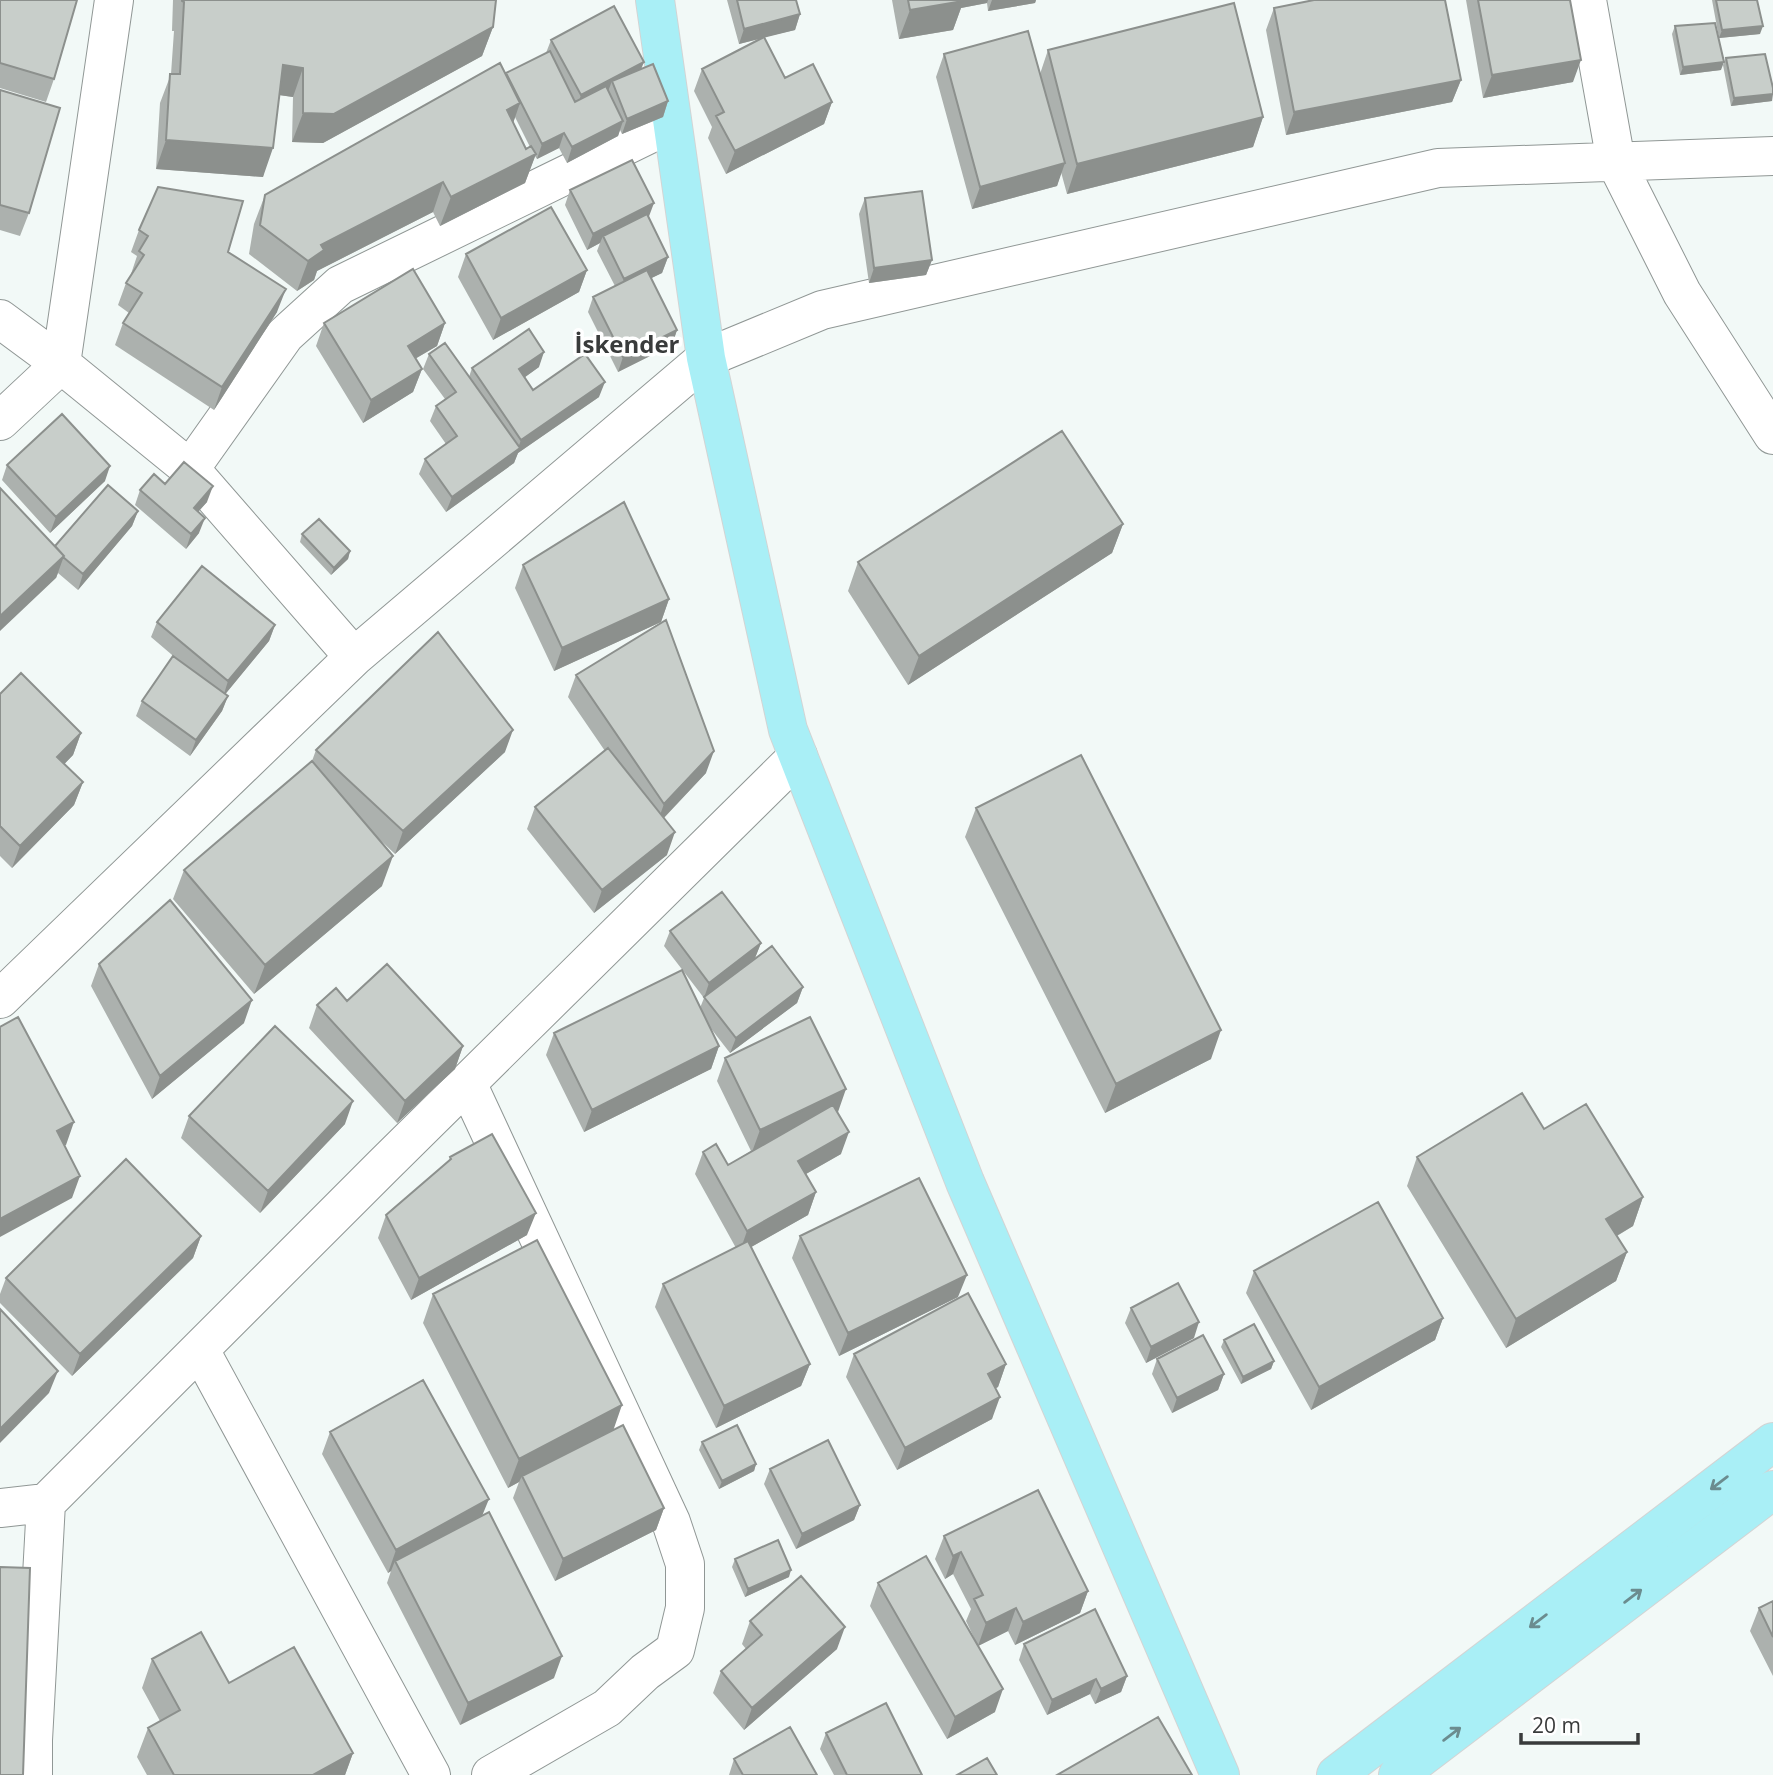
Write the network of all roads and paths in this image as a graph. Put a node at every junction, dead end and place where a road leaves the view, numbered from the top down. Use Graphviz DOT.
graph roads {
  1 [pos="114,0"];
  2 [pos="655,0"];
  3 [pos="1587,0"];
  4 [pos="672,123"];
  5 [pos="1773,156"];
  6 [pos="1616,162"];
  7 [pos="0,319"];
  8 [pos="706,358"];
  9 [pos="61,365"];
  10 [pos="0,421"];
  11 [pos="1773,435"];
  12 [pos="190,469"];
  13 [pos="354,657"];
  14 [pos="798,756"];
  15 [pos="0,999"];
  16 [pos="467,1083"];
  17 [pos="200,1350"];
  18 [pos="1773,1442"];
  19 [pos="1773,1490"];
  20 [pos="46,1503"];
  21 [pos="0,1508"];
  22 [pos="33,1775"];
  23 [pos="431,1775"];
  24 [pos="492,1775"];
  25 [pos="1220,1775"];
  26 [pos="1336,1775"];
  27 [pos="1398,1775"];
  1 -- 9 [label="street"];
  2 -- 4 [label="main road"];
  3 -- 6 [label="street"];
  4 -- 8 [label="main road"];
  4 -- 12 [label="street"];
  5 -- 6 [label="street"];
  6 -- 8 [label="street"];
  6 -- 11 [label="street"];
  7 -- 9 [label="street"];
  8 -- 13 [label="street"];
  8 -- 14 [label="main road"];
  9 -- 10 [label="street"];
  9 -- 12 [label="street"];
  12 -- 13 [label="street"];
  13 -- 15 [label="street"];
  14 -- 16 [label="street"];
  14 -- 25 [label="main road"];
  16 -- 17 [label="street"];
  16 -- 24 [label="street"];
  17 -- 20 [label="street"];
  17 -- 23 [label="street"];
  18 -- 26 [label="main road, one-way"];
  27 -- 19 [label="main road, one-way"];
  20 -- 21 [label="street"];
  20 -- 22 [label="street"];
}
